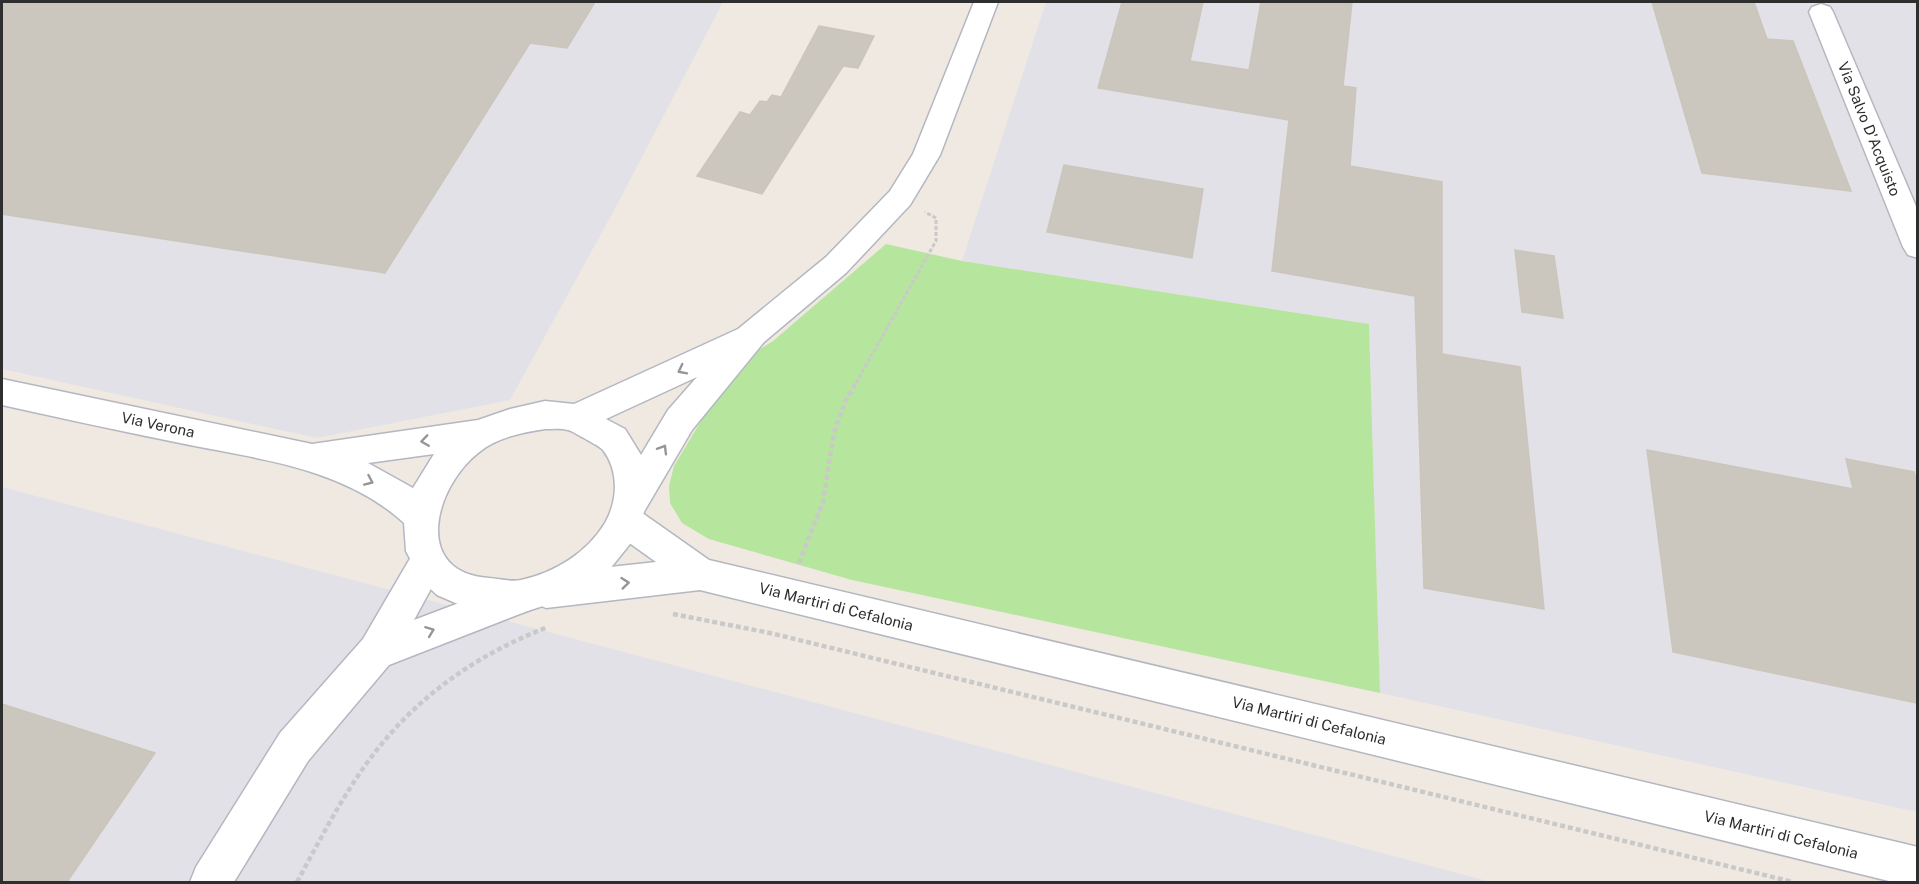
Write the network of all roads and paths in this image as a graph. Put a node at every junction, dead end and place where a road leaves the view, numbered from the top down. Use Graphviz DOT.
graph roads {
  1 [pos="986,2"];
  2 [pos="1821,12"];
  3 [pos="900,198"];
  4 [pos="1917,247"];
  5 [pos="753,333"];
  6 [pos="2,392"];
  7 [pos="575,418"];
  8 [pos="483,432"];
  9 [pos="315,457"];
  10 [pos="629,510"];
  11 [pos="420,516"];
  12 [pos="428,561"];
  13 [pos="700,574"];
  14 [pos="786,595"];
  15 [pos="540,604"];
  16 [pos="670,613"];
  17 [pos="770,633"];
  18 [pos="376,652"];
  19 [pos="1917,868"];
  20 [pos="211,882"];
  21 [pos="297,882"];
  22 [pos="1793,882"];
  1 -- 3 [label="street"];
  2 -- 4 [label="street, Via Salvo D'Acquisto"];
  3 -- 5 [label="street"];
  3 -- 14 [label="path"];
  5 -- 7 [label="street, one-way"];
  10 -- 5 [label="street, one-way"];
  6 -- 9 [label="street, Via Verona"];
  7 -- 8 [label="street"];
  7 -- 10 [label="street"];
  8 -- 9 [label="street, Via Verona, one-way"];
  8 -- 11 [label="street"];
  9 -- 11 [label="street, Via Verona, one-way"];
  10 -- 13 [label="street, Via Martiri di Cefalonia"];
  10 -- 15 [label="street"];
  11 -- 12 [label="street"];
  12 -- 15 [label="street"];
  12 -- 18 [label="street"];
  13 -- 14 [label="street, Via Martiri di Cefalonia"];
  15 -- 13 [label="street, Via Martiri di Cefalonia, one-way"];
  14 -- 17 [label="path"];
  14 -- 19 [label="street, Via Martiri di Cefalonia"];
  18 -- 15 [label="street, one-way"];
  15 -- 21 [label="path"];
  16 -- 17 [label="path"];
  17 -- 22 [label="path"];
  18 -- 20 [label="street"];
}
